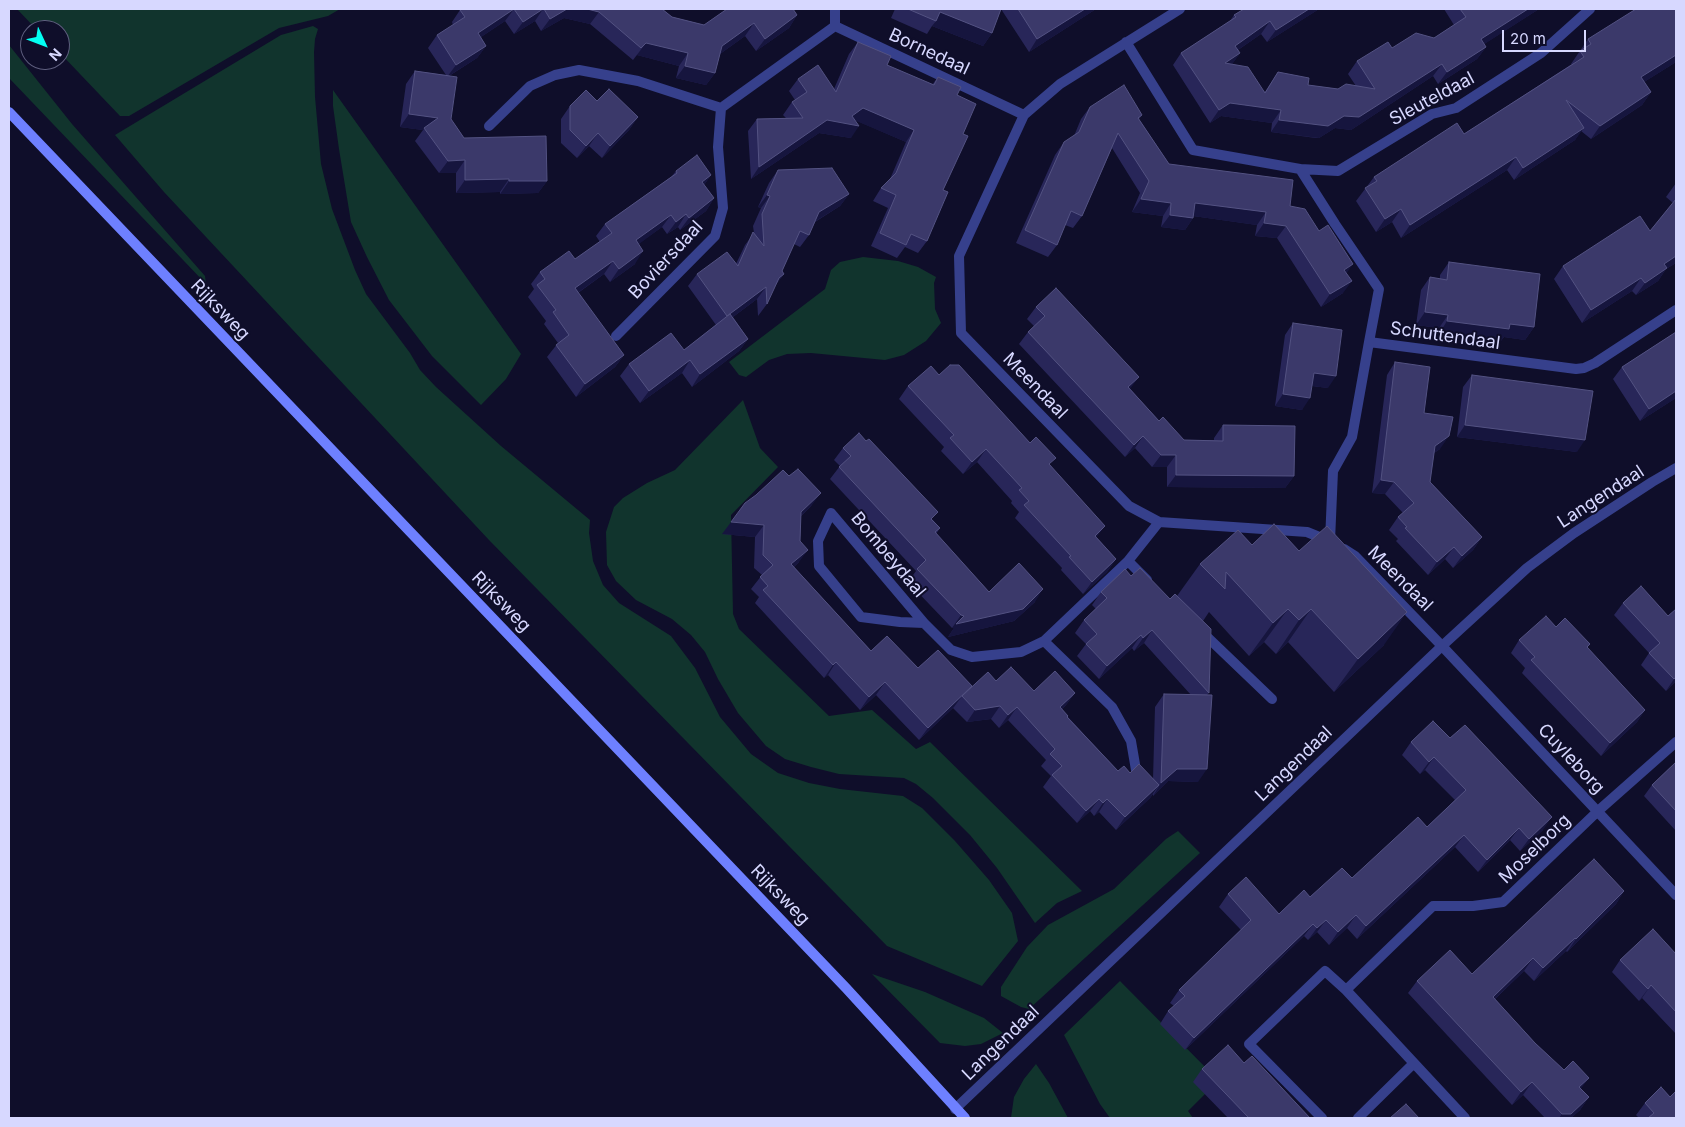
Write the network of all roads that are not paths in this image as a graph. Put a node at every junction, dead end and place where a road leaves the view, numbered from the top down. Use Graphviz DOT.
graph roads {
  1 [pos="835,9"];
  2 [pos="1180,9"];
  3 [pos="1590,9"];
  4 [pos="836,26"];
  5 [pos="1126,42"];
  6 [pos="720,108"];
  7 [pos="9,112"];
  8 [pos="1024,115"];
  9 [pos="489,126"];
  10 [pos="1300,168"];
  11 [pos="1676,310"];
  12 [pos="616,336"];
  13 [pos="1369,342"];
  14 [pos="1676,468"];
  15 [pos="1159,522"];
  16 [pos="1330,541"];
  17 [pos="1128,561"];
  18 [pos="1157,589"];
  19 [pos="924,623"];
  20 [pos="1193,623"];
  21 [pos="1044,641"];
  22 [pos="1442,646"];
  23 [pos="1272,699"];
  24 [pos="1676,742"];
  25 [pos="1136,770"];
  26 [pos="1598,811"];
  27 [pos="1676,895"];
  28 [pos="1346,990"];
  29 [pos="1413,1064"];
  30 [pos="955,1109"];
  31 [pos="965,1118"];
  32 [pos="1322,1118"];
  33 [pos="1358,1118"];
  34 [pos="1465,1118"];
  1 -- 4 [label="street"];
  2 -- 5 [label="street, Meendaal"];
  3 -- 10 [label="street, Sleuteldaal"];
  4 -- 6 [label="street"];
  4 -- 8 [label="street, Bornedaal"];
  5 -- 8 [label="street, Meendaal"];
  5 -- 10 [label="street, Sleuteldaal"];
  6 -- 9 [label="street"];
  6 -- 12 [label="street, Boviersdaal"];
  7 -- 30 [label="main road, Rijksweg"];
  8 -- 15 [label="street, Meendaal"];
  10 -- 13 [label="street"];
  11 -- 13 [label="street, Schuttendaal"];
  13 -- 16 [label="street, Schuttendaal"];
  14 -- 22 [label="street, Langendaal"];
  15 -- 16 [label="street, Meendaal"];
  15 -- 17 [label="street, Bombeydaal"];
  16 -- 22 [label="street, Meendaal"];
  17 -- 18 [label="street"];
  17 -- 21 [label="street, Bombeydaal"];
  19 -- 19 [label="street, Bombeydaal"];
  19 -- 21 [label="street, Bombeydaal"];
  20 -- 23 [label="street"];
  21 -- 25 [label="street"];
  22 -- 26 [label="street, Cuyleborg"];
  22 -- 30 [label="street, Langendaal"];
  24 -- 26 [label="street, Moselborg"];
  26 -- 27 [label="street, Cuyleborg"];
  26 -- 28 [label="street, Moselborg"];
  28 -- 29 [label="street"];
  28 -- 32 [label="street"];
  29 -- 33 [label="street"];
  29 -- 34 [label="street"];
  30 -- 31 [label="main road, Rijksweg"];
}
